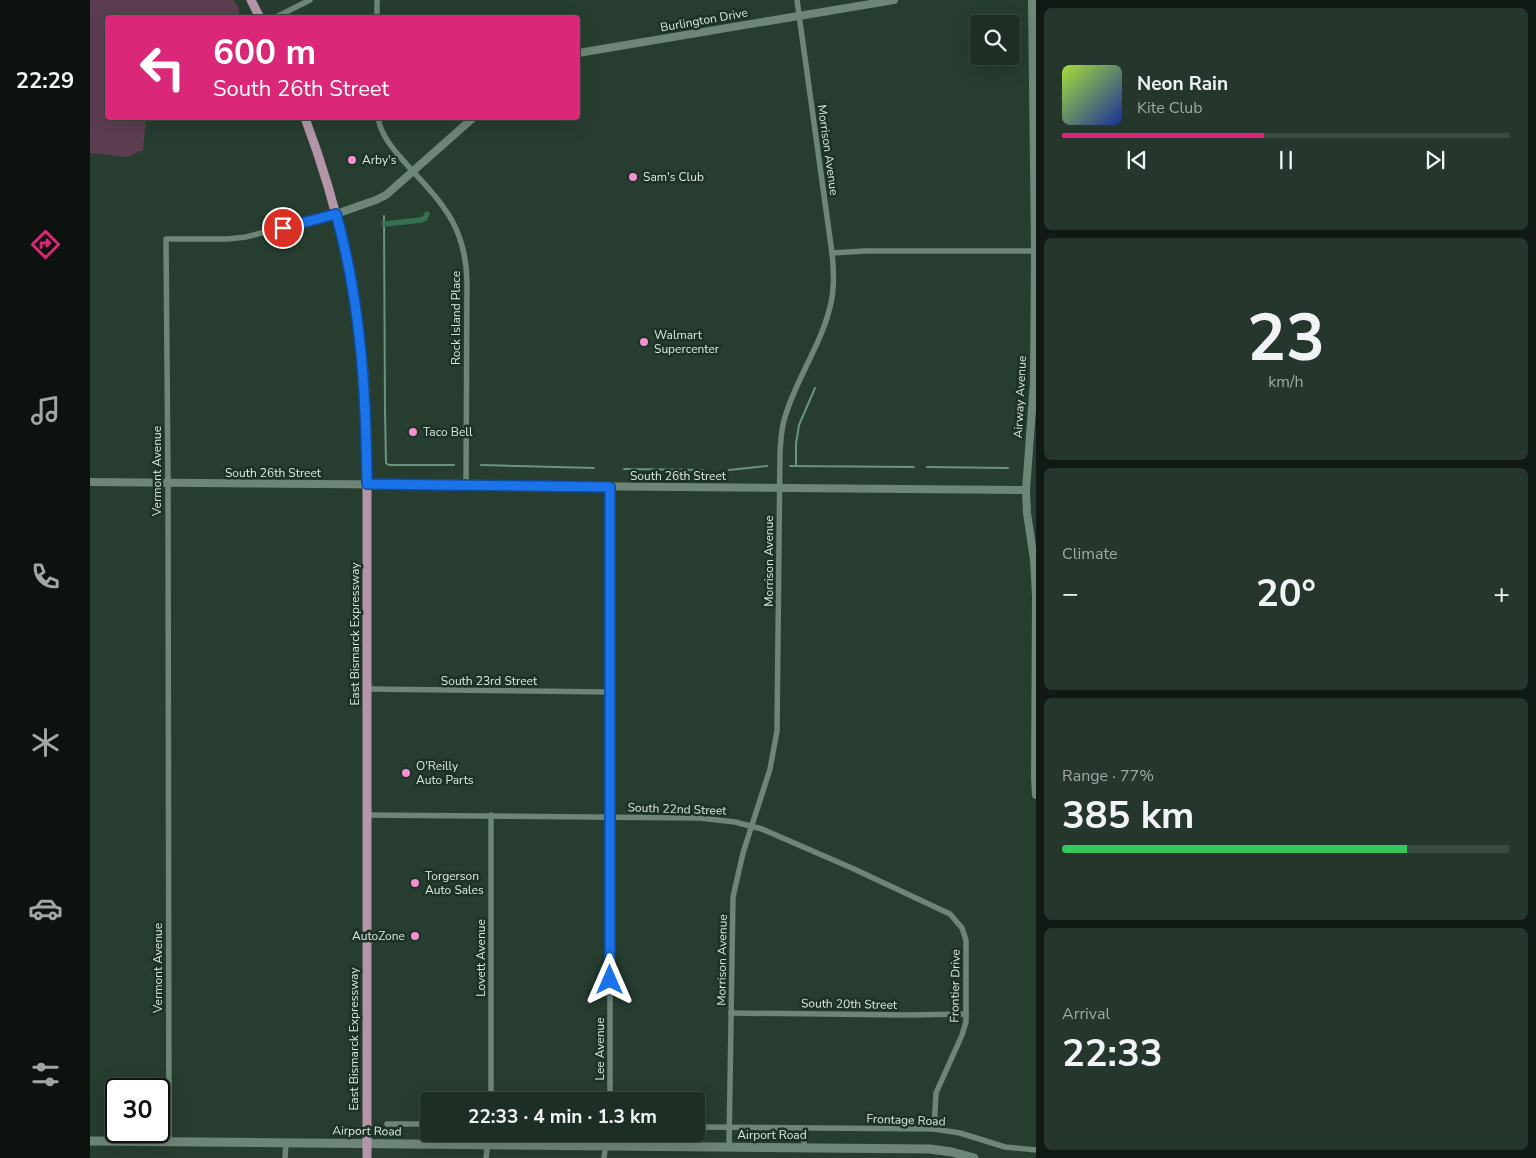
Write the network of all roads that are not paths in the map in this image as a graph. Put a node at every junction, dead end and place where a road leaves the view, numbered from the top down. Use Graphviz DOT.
graph roads {
  1 [pos="251,0"];
  2 [pos="310,0"];
  3 [pos="377,0"];
  4 [pos="797,0"];
  5 [pos="894,0"];
  6 [pos="1032,0"];
  7 [pos="258,15"];
  8 [pos="280,15"];
  9 [pos="377,15"];
  10 [pos="799,15"];
  11 [pos="580,53"];
  12 [pos="306,120"];
  13 [pos="379,120"];
  14 [pos="472,120"];
  15 [pos="414,172"];
  16 [pos="336,214"];
  17 [pos="1035,251"];
  18 [pos="832,253"];
  19 [pos="90,482"];
  20 [pos="168,483"];
  21 [pos="367,484"];
  22 [pos="466,485"];
  23 [pos="610,487"];
  24 [pos="780,488"];
  25 [pos="1026,490"];
  26 [pos="367,690"];
  27 [pos="611,692"];
  28 [pos="1036,795"];
  29 [pos="367,815"];
  30 [pos="491,815"];
  31 [pos="610,817"];
  32 [pos="752,826"];
  33 [pos="939,909"];
  34 [pos="731,1012"];
  35 [pos="966,1014"];
  36 [pos="169,1078"];
  37 [pos="491,1092"];
  38 [pos="610,1092"];
  39 [pos="387,1124"];
  40 [pos="420,1124"];
  41 [pos="705,1127"];
  42 [pos="730,1128"];
  43 [pos="804,1128"];
  44 [pos="934,1129"];
  45 [pos="90,1141"];
  46 [pos="105,1141"];
  47 [pos="170,1142"];
  48 [pos="488,1142"];
  49 [pos="606,1142"];
  50 [pos="286,1143"];
  51 [pos="367,1144"];
  52 [pos="487,1145"];
  53 [pos="605,1146"];
  54 [pos="729,1147"];
  55 [pos="804,1148"];
  56 [pos="1036,1150"];
  57 [pos="285,1158"];
  58 [pos="367,1158"];
  59 [pos="486,1158"];
  60 [pos="604,1158"];
  61 [pos="974,1158"];
  1 -- 7 [label="main road"];
  2 -- 8 [label="street"];
  3 -- 9 [label="street"];
  4 -- 10 [label="street, Morrison Avenue"];
  5 -- 10 [label="street, Burlington Drive"];
  6 -- 17 [label="street, Airway Avenue"];
  10 -- 11 [label="street, Burlington Drive"];
  10 -- 18 [label="street, Morrison Avenue"];
  12 -- 16 [label="main road, East Bismarck Expressway"];
  13 -- 15 [label="street, Rock Island Place"];
  14 -- 15 [label="street"];
  15 -- 16 [label="street"];
  15 -- 22 [label="street, Rock Island Place"];
  16 -- 20 [label="street, Vermont Avenue"];
  16 -- 21 [label="main road, East Bismarck Expressway"];
  17 -- 18 [label="street"];
  17 -- 25 [label="street, Airway Avenue"];
  18 -- 24 [label="street, Morrison Avenue"];
  19 -- 20 [label="street, South 26th Street"];
  20 -- 21 [label="street, South 26th Street"];
  20 -- 36 [label="street, Vermont Avenue"];
  21 -- 22 [label="street, South 26th Street"];
  21 -- 26 [label="main road, East Bismarck Expressway"];
  22 -- 23 [label="street, South 26th Street"];
  23 -- 24 [label="street, South 26th Street"];
  23 -- 27 [label="street, Lee Avenue"];
  24 -- 25 [label="street, South 26th Street"];
  24 -- 32 [label="street, Morrison Avenue"];
  25 -- 28 [label="street, Airway Avenue"];
  26 -- 27 [label="street, South 23rd Street"];
  26 -- 29 [label="main road, East Bismarck Expressway"];
  27 -- 31 [label="street, Lee Avenue"];
  29 -- 30 [label="street, South 22nd Street"];
  29 -- 51 [label="main road, East Bismarck Expressway"];
  30 -- 31 [label="street, South 22nd Street"];
  30 -- 37 [label="street, Lovett Avenue"];
  31 -- 32 [label="street, South 22nd Street"];
  31 -- 38 [label="street, Lee Avenue"];
  32 -- 33 [label="street, South 22nd Street"];
  32 -- 34 [label="street, Morrison Avenue"];
  33 -- 35 [label="street, Frontier Drive"];
  34 -- 35 [label="street, South 20th Street"];
  34 -- 42 [label="street, Morrison Avenue"];
  35 -- 44 [label="street, Frontier Drive"];
  39 -- 40 [label="street"];
  41 -- 42 [label="street, Frontage Road"];
  42 -- 43 [label="street, Frontage Road"];
  42 -- 54 [label="street, Morrison Avenue"];
  43 -- 44 [label="street, Frontage Road"];
  43 -- 55 [label="street"];
  44 -- 56 [label="street, Frontage Road"];
  45 -- 46 [label="main road, Airport Road"];
  47 -- 50 [label="main road, Airport Road"];
  48 -- 52 [label="street"];
  49 -- 53 [label="street"];
  50 -- 51 [label="main road, Airport Road"];
  50 -- 57 [label="street"];
  51 -- 52 [label="main road, Airport Road"];
  51 -- 58 [label="main road, East Bismarck Expressway"];
  52 -- 53 [label="main road, Airport Road"];
  52 -- 59 [label="street"];
  53 -- 54 [label="main road, Airport Road"];
  53 -- 60 [label="street"];
  54 -- 55 [label="main road, Airport Road"];
  55 -- 61 [label="main road, Airport Road"];
}
